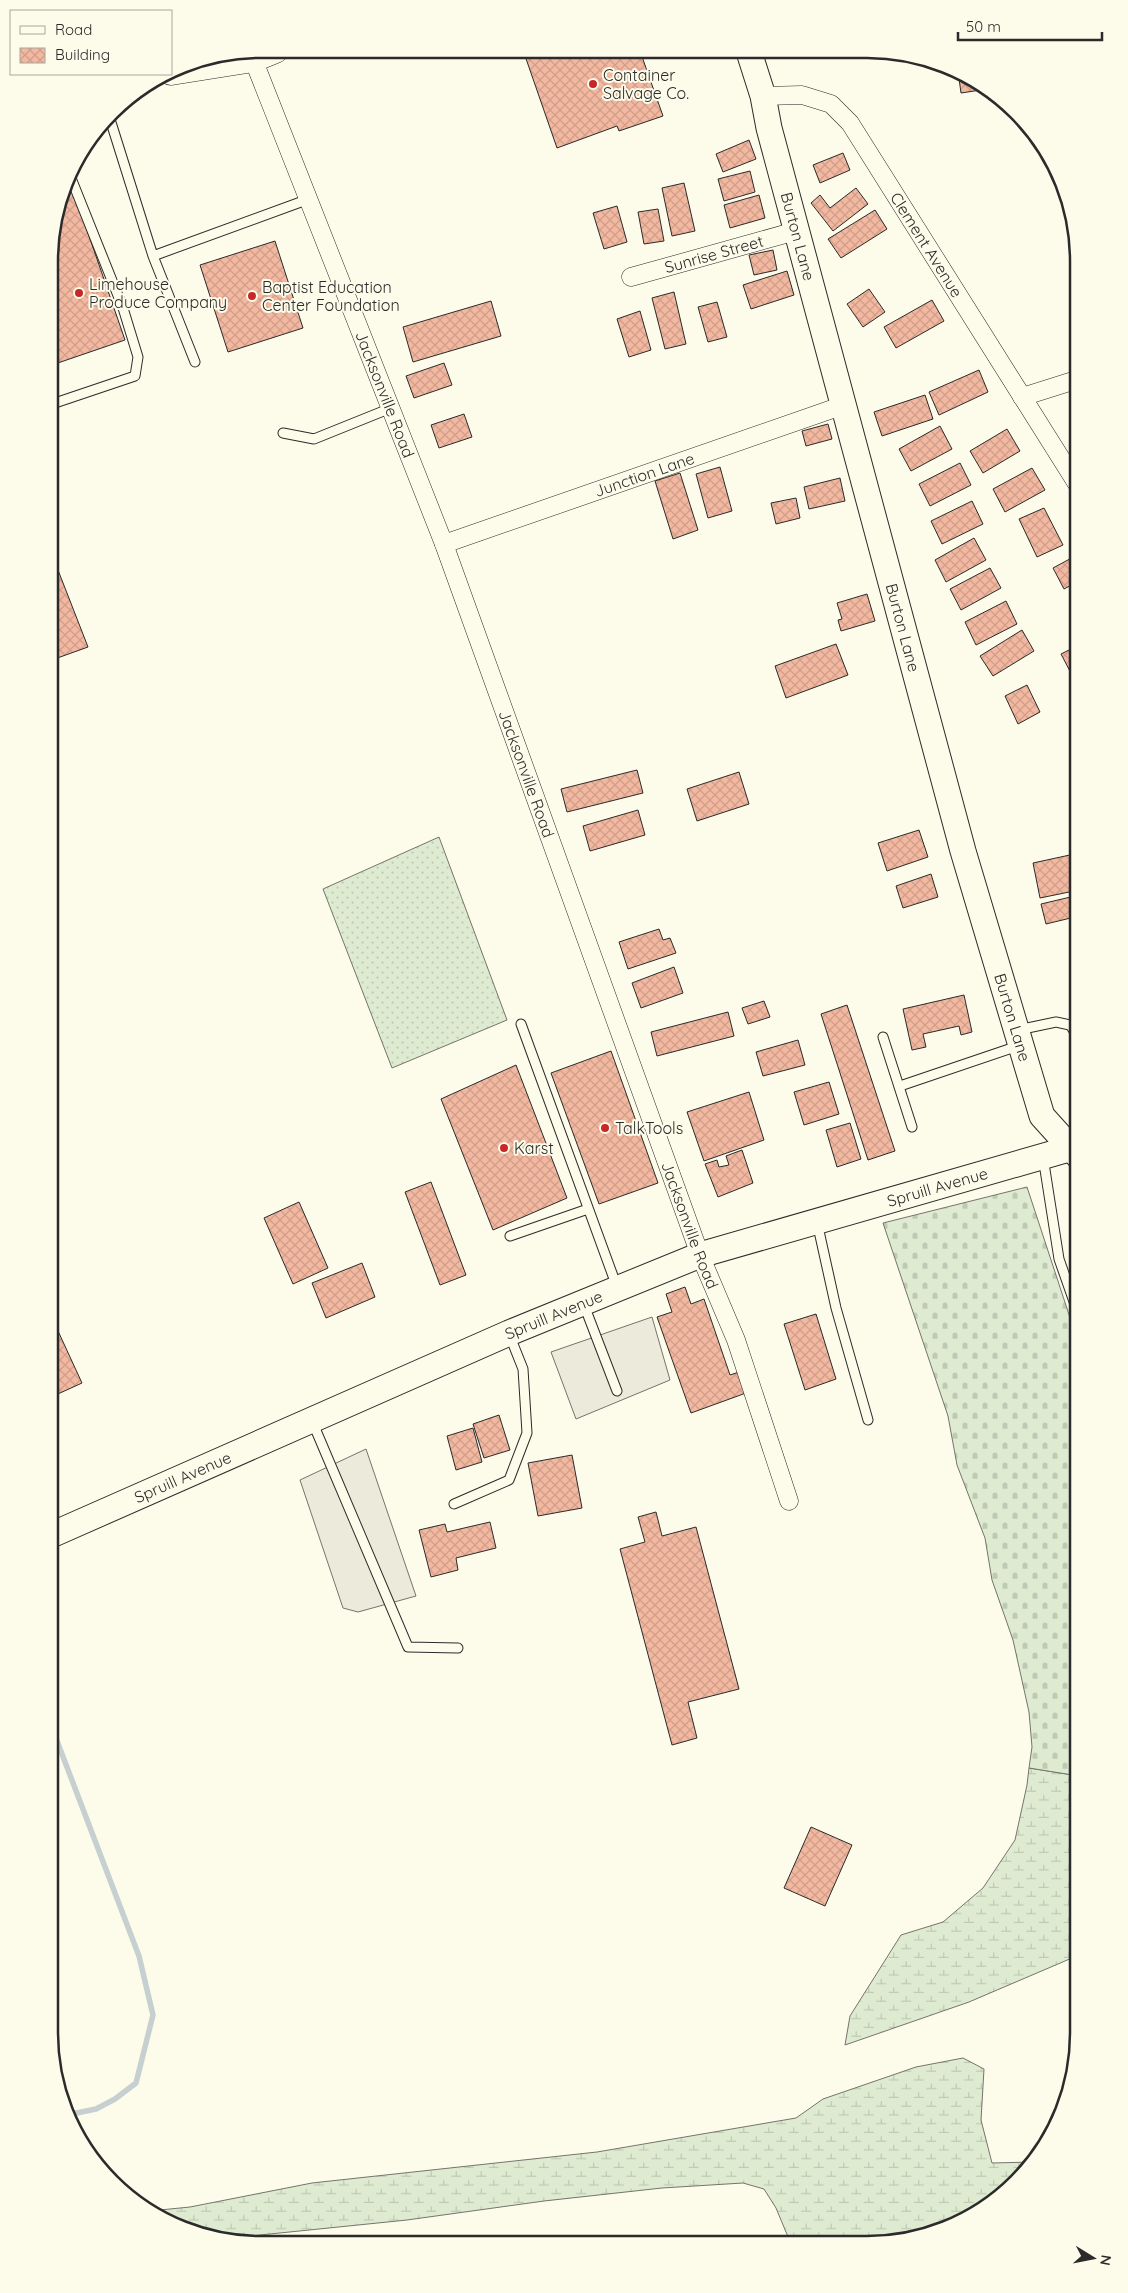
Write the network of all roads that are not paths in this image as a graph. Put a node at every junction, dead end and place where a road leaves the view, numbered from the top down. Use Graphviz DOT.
graph roads {
  1 [pos="262,58"];
  2 [pos="751,58"];
  3 [pos="763,96"];
  4 [pos="111,123"];
  5 [pos="73,182"];
  6 [pos="309,199"];
  7 [pos="796,231"];
  8 [pos="153,256"];
  9 [pos="631,277"];
  10 [pos="195,362"];
  11 [pos="1070,382"];
  12 [pos="1022,397"];
  13 [pos="58,402"];
  14 [pos="844,405"];
  15 [pos="391,408"];
  16 [pos="283,433"];
  17 [pos="1070,473"];
  18 [pos="444,544"];
  19 [pos="521,1024"];
  20 [pos="1070,1025"];
  21 [pos="883,1037"];
  22 [pos="1019,1038"];
  23 [pos="900,1086"];
  24 [pos="912,1127"];
  25 [pos="1070,1145"];
  26 [pos="1070,1152"];
  27 [pos="1043,1156"];
  28 [pos="588,1209"];
  29 [pos="817,1222"];
  30 [pos="510,1236"];
  31 [pos="700,1255"];
  32 [pos="617,1288"];
  33 [pos="1070,1290"];
  34 [pos="583,1302"];
  35 [pos="509,1334"];
  36 [pos="617,1391"];
  37 [pos="868,1420"];
  38 [pos="312,1421"];
  39 [pos="790,1501"];
  40 [pos="454,1504"];
  41 [pos="58,1532"];
  42 [pos="458,1648"];
  1 -- 6 [label="street, Jacksonville Road"];
  2 -- 3 [label="street"];
  3 -- 7 [label="street, Burton Lane"];
  3 -- 12 [label="street, Clement Avenue"];
  4 -- 8 [label="lane"];
  5 -- 13 [label="lane"];
  6 -- 8 [label="lane"];
  6 -- 15 [label="street, Jacksonville Road"];
  7 -- 9 [label="street, Sunrise Street"];
  7 -- 14 [label="street, Burton Lane"];
  8 -- 10 [label="lane"];
  11 -- 12 [label="street"];
  12 -- 17 [label="street, Clement Avenue"];
  14 -- 18 [label="street, Junction Lane"];
  14 -- 22 [label="street, Burton Lane"];
  15 -- 16 [label="lane"];
  15 -- 18 [label="street, Jacksonville Road"];
  18 -- 31 [label="street, Jacksonville Road"];
  19 -- 28 [label="lane"];
  20 -- 22 [label="lane"];
  21 -- 23 [label="lane"];
  22 -- 23 [label="lane"];
  22 -- 25 [label="street, Burton Lane"];
  23 -- 24 [label="lane"];
  26 -- 27 [label="street, Spruill Avenue"];
  27 -- 29 [label="street, Spruill Avenue"];
  27 -- 33 [label="lane"];
  28 -- 30 [label="lane"];
  28 -- 32 [label="lane"];
  29 -- 31 [label="street, Spruill Avenue"];
  29 -- 37 [label="lane"];
  31 -- 32 [label="street, Spruill Avenue"];
  31 -- 39 [label="street, Jacksonville Road"];
  32 -- 34 [label="street, Spruill Avenue"];
  34 -- 35 [label="street, Spruill Avenue"];
  34 -- 36 [label="lane"];
  35 -- 38 [label="street, Spruill Avenue"];
  35 -- 40 [label="lane"];
  38 -- 41 [label="street, Spruill Avenue"];
  38 -- 42 [label="lane"];
}
